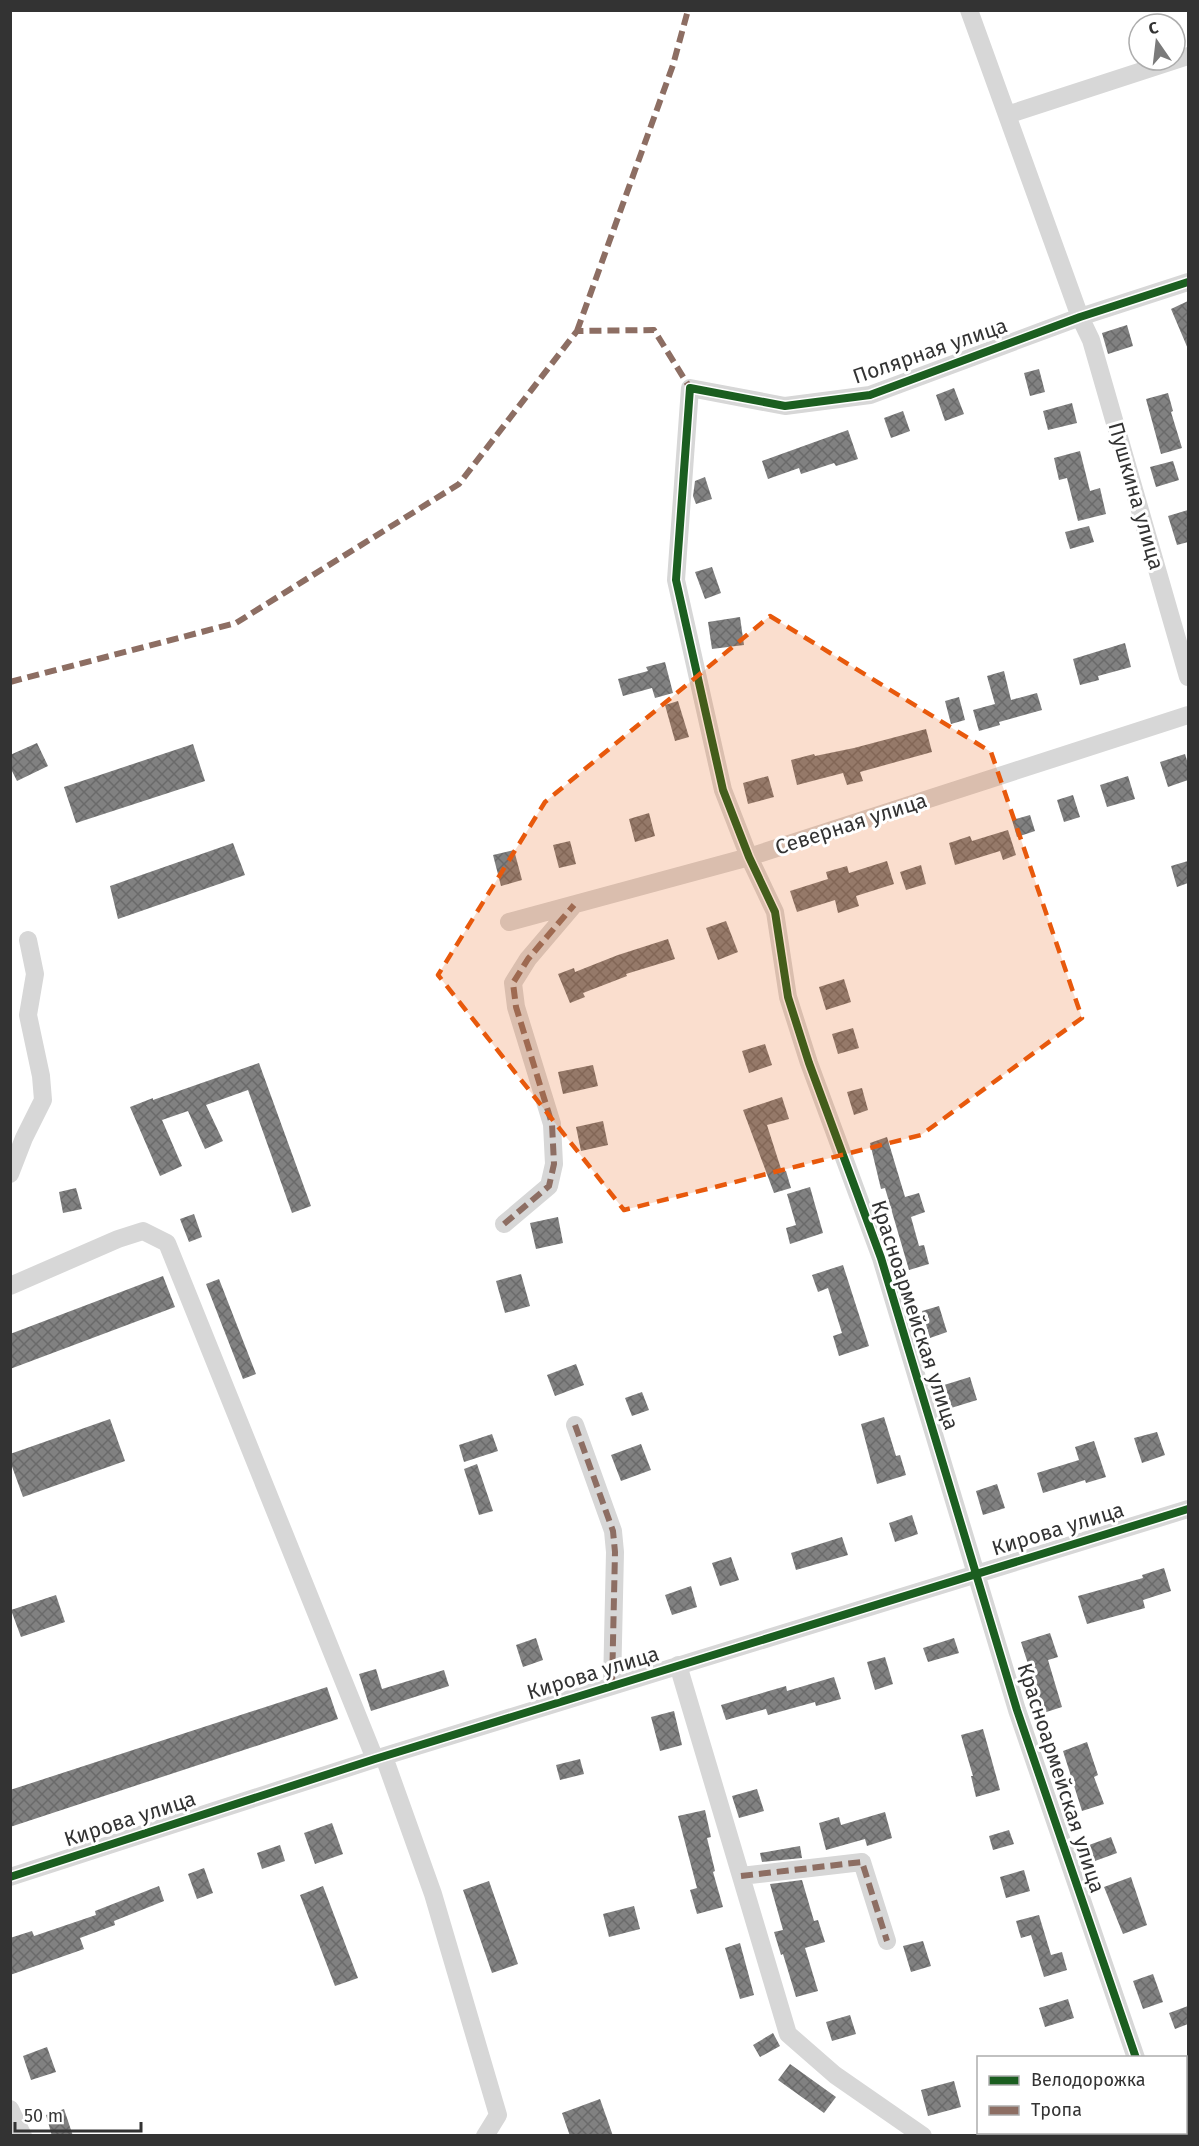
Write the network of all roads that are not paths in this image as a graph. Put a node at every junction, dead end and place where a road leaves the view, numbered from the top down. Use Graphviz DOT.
graph roads {
  1 [pos="969,10"];
  2 [pos="1188,56"];
  3 [pos="1007,116"];
  4 [pos="1188,282"];
  5 [pos="1080,317"];
  6 [pos="676,580"];
  7 [pos="1188,677"];
  8 [pos="1188,715"];
  9 [pos="749,857"];
  10 [pos="573,905"];
  11 [pos="509,922"];
  12 [pos="28,940"];
  13 [pos="10,1174"];
  14 [pos="504,1224"];
  15 [pos="10,1286"];
  16 [pos="575,1425"];
  17 [pos="1188,1509"];
  18 [pos="977,1572"];
  19 [pos="678,1665"];
  20 [pos="612,1686"];
  21 [pos="379,1758"];
  22 [pos="741,1876"];
  23 [pos="10,1877"];
  24 [pos="887,1941"];
  25 [pos="1135,2056"];
  26 [pos="10,2109"];
  27 [pos="22,2136"];
  28 [pos="485,2136"];
  29 [pos="923,2136"];
  1 -- 3 [label="street, Пушкина улица"];
  2 -- 3 [label="street"];
  3 -- 5 [label="street, Пушкина улица"];
  4 -- 5 [label="street, Полярная улица"];
  5 -- 6 [label="street, Полярная улица"];
  5 -- 7 [label="street, Пушкина улица"];
  6 -- 9 [label="street, Красноармейская улица"];
  8 -- 9 [label="street, Северная улица"];
  9 -- 10 [label="street, Северная улица"];
  9 -- 18 [label="street, Красноармейская улица"];
  10 -- 11 [label="street, Северная улица"];
  10 -- 14 [label="street"];
  12 -- 13 [label="street"];
  15 -- 21 [label="street"];
  16 -- 20 [label="street"];
  17 -- 18 [label="street, Кирова улица"];
  18 -- 19 [label="street, Кирова улица"];
  18 -- 25 [label="street, Красноармейская улица"];
  19 -- 20 [label="street, Кирова улица"];
  19 -- 22 [label="street, Кирова улица"];
  20 -- 21 [label="street, Кирова улица"];
  21 -- 23 [label="street, Кирова улица"];
  21 -- 28 [label="street"];
  22 -- 24 [label="street"];
  22 -- 29 [label="street, Кирова улица"];
  26 -- 27 [label="street"];
}
